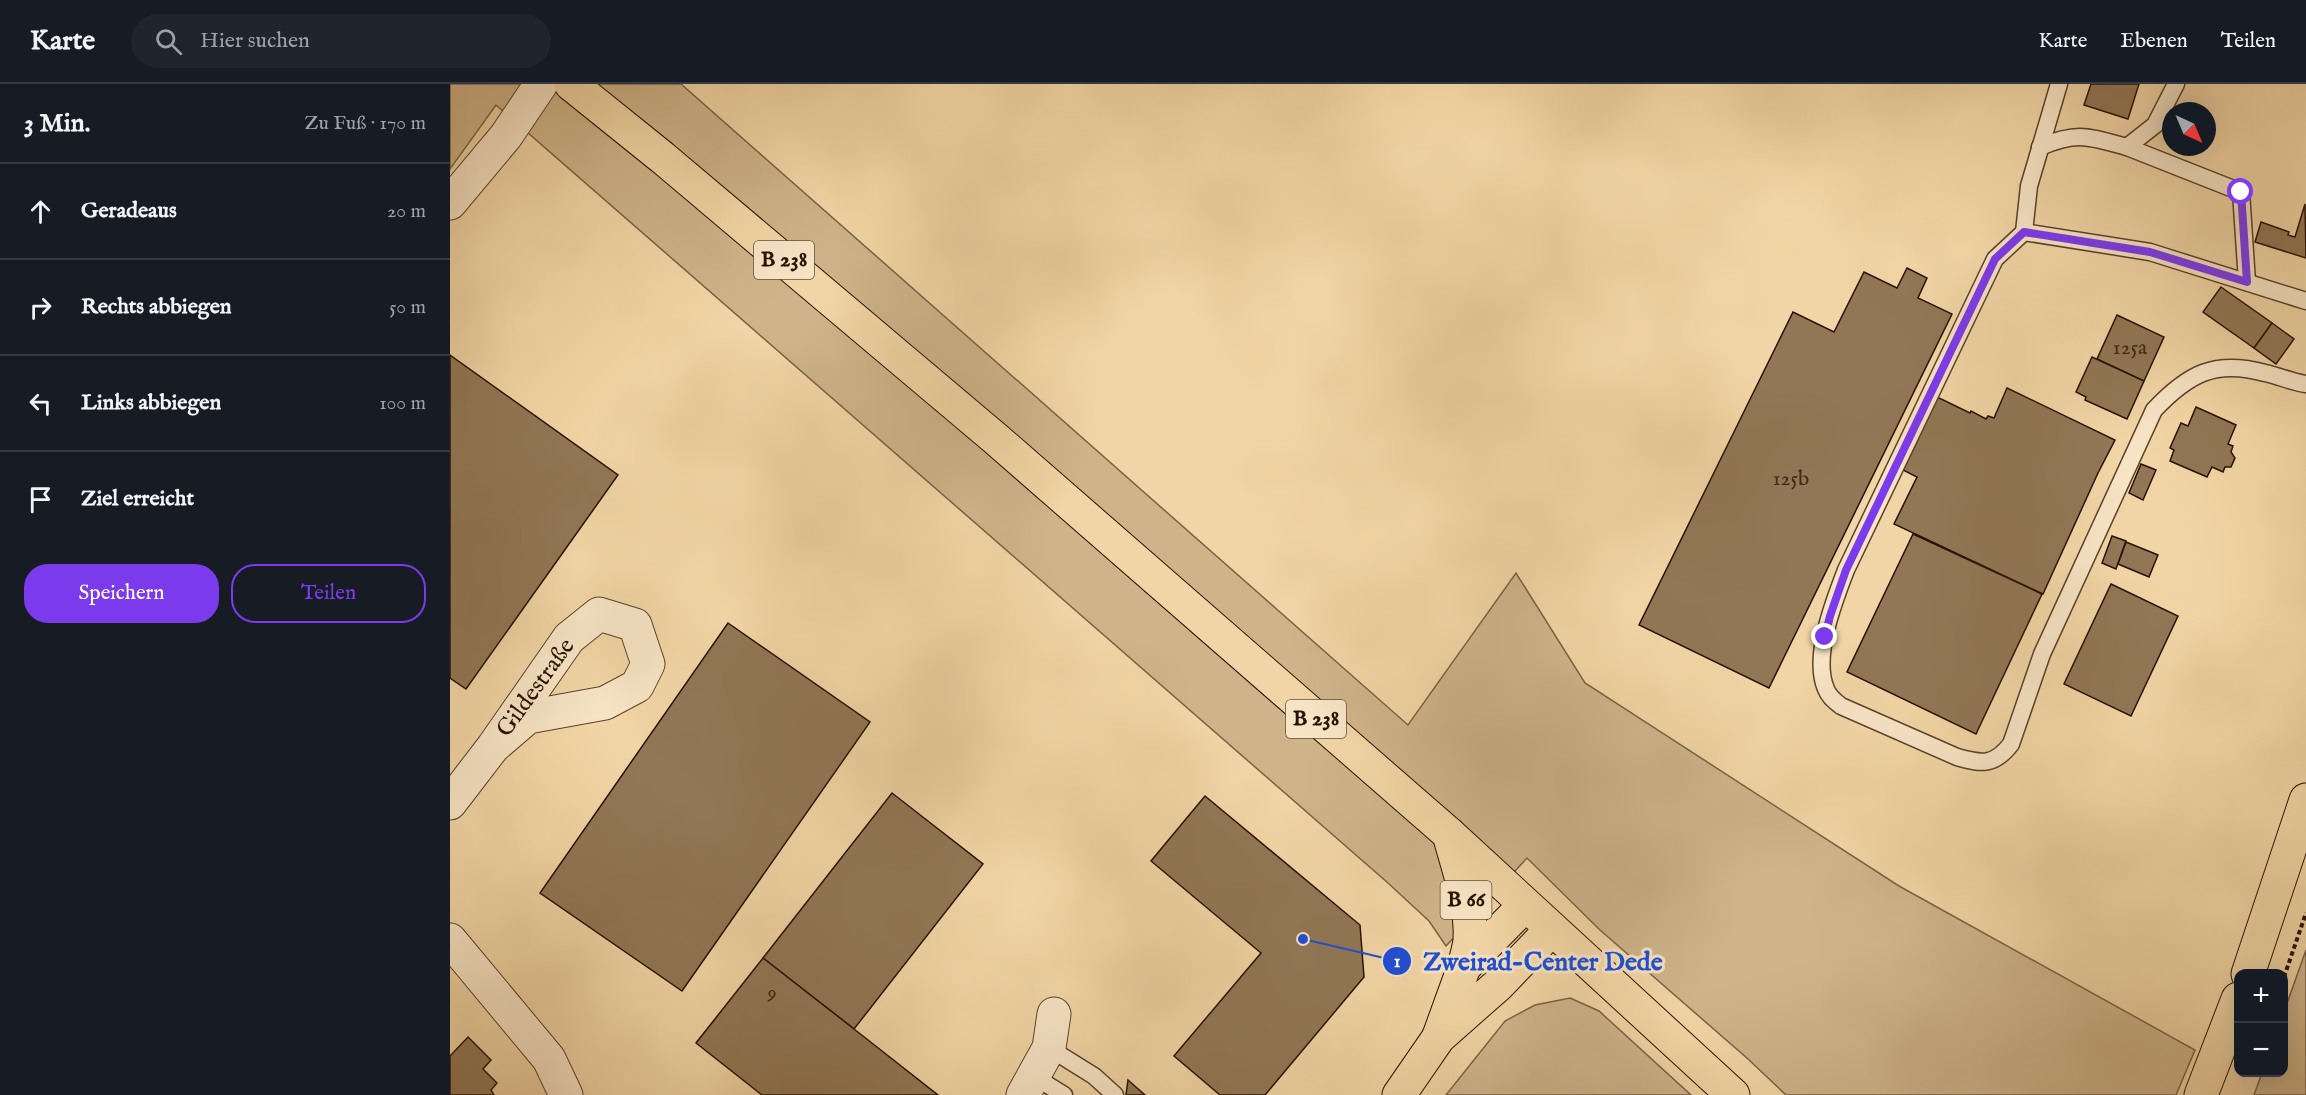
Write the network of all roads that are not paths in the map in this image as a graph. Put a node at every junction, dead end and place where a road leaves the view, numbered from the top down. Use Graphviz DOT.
graph roads {
  1 [pos="541,84"];
  2 [pos="570,84"];
  3 [pos="2059,84"];
  4 [pos="2176,84"];
  5 [pos="2040,147"];
  6 [pos="2127,147"];
  7 [pos="450,203"];
  8 [pos="2024,232"];
  9 [pos="2247,282"];
  10 [pos="2306,301"];
  11 [pos="2306,384"];
  12 [pos="493,747"];
  13 [pos="2306,800"];
  14 [pos="450,803"];
  15 [pos="1449,834"];
  16 [pos="1525,905"];
  17 [pos="1552,929"];
  18 [pos="450,940"];
  19 [pos="1464,967"];
  20 [pos="2250,969"];
  21 [pos="2234,1009"];
  22 [pos="1054,1014"];
  23 [pos="1439,1038"];
  24 [pos="1049,1048"];
  25 [pos="1029,1086"];
  26 [pos="566,1095"];
  27 [pos="1064,1095"];
  28 [pos="1115,1095"];
  29 [pos="1399,1095"];
  30 [pos="1733,1095"];
  31 [pos="2201,1095"];
  1 -- 7 [label="street"];
  2 -- 15 [label="main road, B 238"];
  3 -- 5 [label="lane"];
  4 -- 6 [label="lane"];
  5 -- 6 [label="lane"];
  5 -- 8 [label="lane"];
  6 -- 9 [label="lane"];
  8 -- 9 [label="lane"];
  8 -- 11 [label="lane"];
  9 -- 10 [label="lane"];
  12 -- 12 [label="street, Gildestraße"];
  12 -- 14 [label="street, Gildestraße"];
  13 -- 20 [label="main road"];
  15 -- 16 [label="main road, B 238"];
  15 -- 19 [label="main road, B 66"];
  16 -- 17 [label="main road, B 238"];
  16 -- 19 [label="main road, B 66"];
  17 -- 23 [label="main road, B 66"];
  17 -- 30 [label="main road, B 238"];
  18 -- 26 [label="street"];
  19 -- 23 [label="main road, B 66"];
  21 -- 31 [label="main road"];
  22 -- 24 [label="street"];
  23 -- 29 [label="main road, B 66"];
  24 -- 25 [label="street"];
  24 -- 28 [label="lane"];
  25 -- 27 [label="lane"];
}
